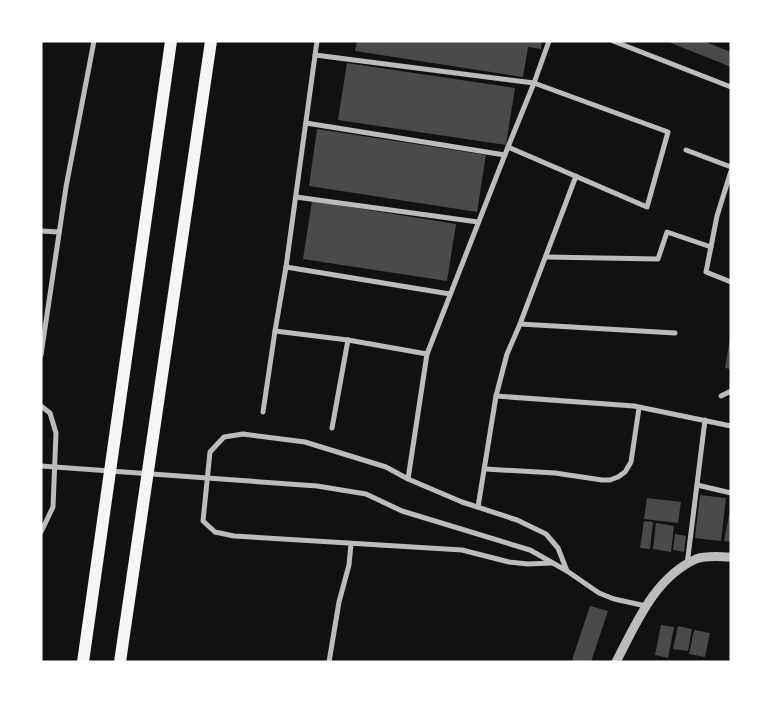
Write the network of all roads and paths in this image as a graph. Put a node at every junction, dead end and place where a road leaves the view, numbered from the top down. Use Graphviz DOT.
graph roads {
  1 [pos="94,41"];
  2 [pos="171,41"];
  3 [pos="210,41"];
  4 [pos="317,41"];
  5 [pos="549,41"];
  6 [pos="613,41"];
  7 [pos="315,55"];
  8 [pos="534,83"];
  9 [pos="731,87"];
  10 [pos="306,123"];
  11 [pos="508,147"];
  12 [pos="686,150"];
  13 [pos="505,155"];
  14 [pos="731,168"];
  15 [pos="731,172"];
  16 [pos="576,176"];
  17 [pos="296,197"];
  18 [pos="478,222"];
  19 [pos="41,231"];
  20 [pos="59,232"];
  21 [pos="711,247"];
  22 [pos="546,257"];
  23 [pos="286,267"];
  24 [pos="731,282"];
  25 [pos="450,294"];
  26 [pos="41,304"];
  27 [pos="48,304"];
  28 [pos="520,324"];
  29 [pos="275,330"];
  30 [pos="675,333"];
  31 [pos="348,340"];
  32 [pos="41,354"];
  33 [pos="427,354"];
  34 [pos="731,391"];
  35 [pos="496,396"];
  36 [pos="721,396"];
  37 [pos="41,406"];
  38 [pos="639,408"];
  39 [pos="264,412"];
  40 [pos="705,420"];
  41 [pos="731,426"];
  42 [pos="332,428"];
  43 [pos="41,466"];
  44 [pos="485,469"];
  45 [pos="408,479"];
  46 [pos="697,485"];
  47 [pos="731,493"];
  48 [pos="478,506"];
  49 [pos="41,532"];
  50 [pos="351,544"];
  51 [pos="731,557"];
  52 [pos="552,563"];
  53 [pos="687,565"];
  54 [pos="567,571"];
  55 [pos="646,606"];
  56 [pos="83,662"];
  57 [pos="120,662"];
  58 [pos="329,662"];
  59 [pos="616,662"];
  1 -- 20 [label="street"];
  2 -- 56 [label="highway"];
  3 -- 57 [label="highway"];
  4 -- 7 [label="street"];
  5 -- 8 [label="street"];
  6 -- 9 [label="street"];
  7 -- 8 [label="street"];
  7 -- 10 [label="street"];
  8 -- 11 [label="street"];
  8 -- 16 [label="street"];
  10 -- 13 [label="street"];
  10 -- 17 [label="street"];
  11 -- 13 [label="street"];
  11 -- 16 [label="street"];
  12 -- 14 [label="street"];
  13 -- 18 [label="street"];
  15 -- 21 [label="street"];
  16 -- 22 [label="street"];
  17 -- 18 [label="street"];
  17 -- 23 [label="street"];
  18 -- 25 [label="street"];
  19 -- 20 [label="street"];
  20 -- 27 [label="street"];
  21 -- 22 [label="street"];
  21 -- 24 [label="street"];
  22 -- 28 [label="street"];
  23 -- 25 [label="street"];
  23 -- 29 [label="street"];
  25 -- 33 [label="street"];
  26 -- 27 [label="street"];
  27 -- 32 [label="street"];
  28 -- 30 [label="street"];
  28 -- 35 [label="street"];
  29 -- 31 [label="street"];
  29 -- 39 [label="street"];
  31 -- 33 [label="street"];
  31 -- 42 [label="street"];
  33 -- 45 [label="street"];
  34 -- 36 [label="street"];
  35 -- 38 [label="street"];
  35 -- 44 [label="street"];
  37 -- 49 [label="street"];
  38 -- 40 [label="street"];
  38 -- 44 [label="street"];
  40 -- 41 [label="street"];
  40 -- 46 [label="street"];
  43 -- 52 [label="street"];
  44 -- 48 [label="street"];
  45 -- 48 [label="street"];
  45 -- 50 [label="street"];
  46 -- 47 [label="street"];
  46 -- 53 [label="street"];
  48 -- 54 [label="street"];
  50 -- 52 [label="street"];
  50 -- 58 [label="street"];
  51 -- 53 [label="street"];
  52 -- 54 [label="street"];
  53 -- 55 [label="street"];
  54 -- 55 [label="street"];
  55 -- 59 [label="street"];
}
